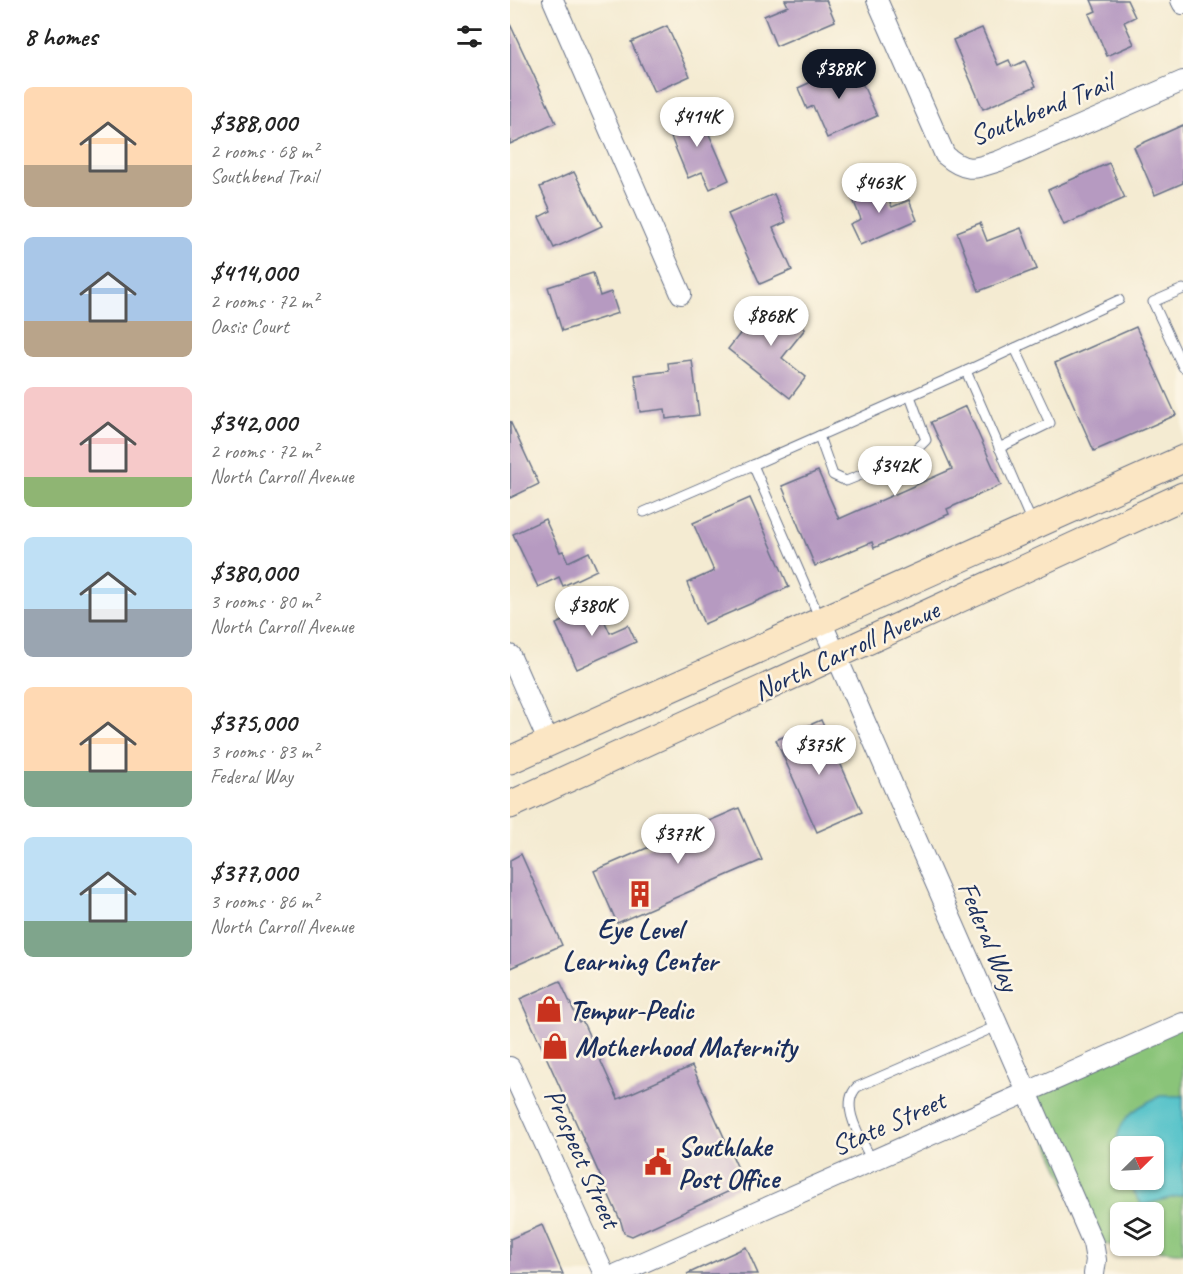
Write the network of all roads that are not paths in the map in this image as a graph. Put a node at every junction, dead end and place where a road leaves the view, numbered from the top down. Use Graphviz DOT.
graph roads {
  1 [pos="553,0"];
  2 [pos="877,0"];
  3 [pos="1183,81"];
  4 [pos="1183,289"];
  5 [pos="681,294"];
  6 [pos="1119,300"];
  7 [pos="1015,348"];
  8 [pos="1183,367"];
  9 [pos="966,372"];
  10 [pos="910,396"];
  11 [pos="819,436"];
  12 [pos="999,448"];
  13 [pos="1183,459"];
  14 [pos="753,465"];
  15 [pos="1183,496"];
  16 [pos="644,512"];
  17 [pos="1033,525"];
  18 [pos="821,621"];
  19 [pos="835,654"];
  20 [pos="510,655"];
  21 [pos="549,743"];
  22 [pos="510,760"];
  23 [pos="510,805"];
  24 [pos="1183,1023"];
  25 [pos="997,1026"];
  26 [pos="510,1066"];
  27 [pos="1026,1093"];
  28 [pos="872,1162"];
  29 [pos="604,1274"];
  30 [pos="616,1274"];
  31 [pos="1094,1274"];
  1 -- 5 [label="street"];
  2 -- 3 [label="street, Southbend Trail"];
  4 -- 8 [label="lane"];
  6 -- 7 [label="lane"];
  7 -- 9 [label="lane"];
  7 -- 12 [label="lane"];
  9 -- 10 [label="lane"];
  9 -- 12 [label="lane"];
  10 -- 11 [label="lane"];
  10 -- 11 [label="lane"];
  11 -- 14 [label="lane"];
  12 -- 17 [label="lane"];
  13 -- 17 [label="main road, North Carroll Avenue"];
  14 -- 16 [label="lane"];
  14 -- 18 [label="lane"];
  15 -- 19 [label="main road, North Carroll Avenue"];
  17 -- 18 [label="main road, North Carroll Avenue"];
  18 -- 19 [label="street, Federal Way"];
  18 -- 21 [label="main road, North Carroll Avenue"];
  19 -- 23 [label="main road, North Carroll Avenue"];
  19 -- 25 [label="street, Federal Way"];
  20 -- 21 [label="street"];
  21 -- 22 [label="main road, North Carroll Avenue"];
  24 -- 27 [label="street, State Street"];
  25 -- 27 [label="street, Federal Way"];
  25 -- 28 [label="lane"];
  26 -- 29 [label="street, Prospect Street"];
  27 -- 28 [label="street, State Street"];
  27 -- 31 [label="street, Federal Way"];
  28 -- 30 [label="street, State Street"];
}
